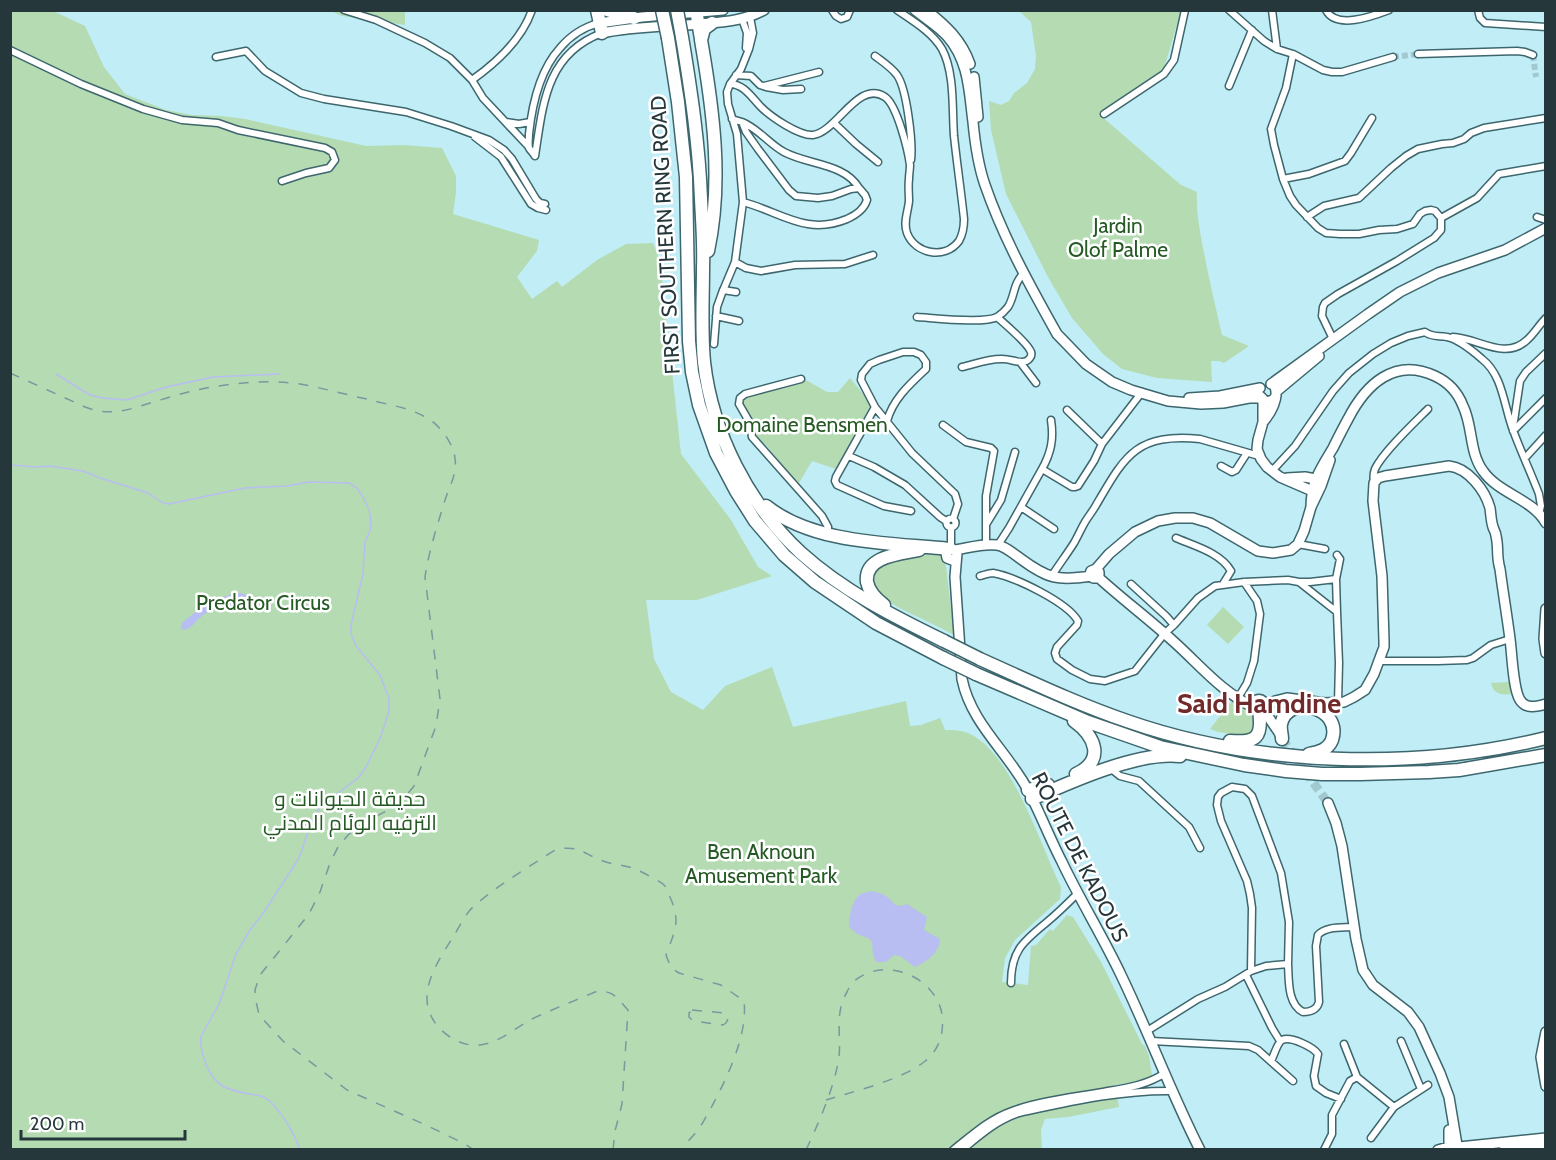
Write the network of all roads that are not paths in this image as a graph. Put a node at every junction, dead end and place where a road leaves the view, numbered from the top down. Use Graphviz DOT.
graph roads {
  1 [pos="344,10"];
  2 [pos="373,10"];
  3 [pos="532,10"];
  4 [pos="662,10"];
  5 [pos="677,10"];
  6 [pos="723,10"];
  7 [pos="764,10"];
  8 [pos="832,10"];
  9 [pos="850,10"];
  10 [pos="897,10"];
  11 [pos="915,10"];
  12 [pos="927,10"];
  13 [pos="1185,10"];
  14 [pos="1228,10"];
  15 [pos="1272,10"];
  16 [pos="1326,10"];
  17 [pos="1389,10"];
  18 [pos="1478,10"];
  19 [pos="744,14"];
  20 [pos="703,16"];
  21 [pos="634,18"];
  22 [pos="373,19"];
  23 [pos="601,20"];
  24 [pos="1545,27"];
  25 [pos="1252,30"];
  26 [pos="1277,49"];
  27 [pos="10,50"];
  28 [pos="1293,54"];
  29 [pos="1418,54"];
  30 [pos="1533,55"];
  31 [pos="875,56"];
  32 [pos="216,57"];
  33 [pos="1393,57"];
  34 [pos="819,72"];
  35 [pos="737,73"];
  36 [pos="472,80"];
  37 [pos="730,84"];
  38 [pos="762,86"];
  39 [pos="1229,86"];
  40 [pos="801,89"];
  41 [pos="1104,114"];
  42 [pos="1372,118"];
  43 [pos="1545,118"];
  44 [pos="732,119"];
  45 [pos="505,121"];
  46 [pos="530,122"];
  47 [pos="742,122"];
  48 [pos="834,123"];
  49 [pos="749,137"];
  50 [pos="737,140"];
  51 [pos="528,147"];
  52 [pos="878,162"];
  53 [pos="910,165"];
  54 [pos="1545,166"];
  55 [pos="1283,179"];
  56 [pos="282,181"];
  57 [pos="859,188"];
  58 [pos="743,202"];
  59 [pos="546,207"];
  60 [pos="1307,217"];
  61 [pos="1537,217"];
  62 [pos="1441,218"];
  63 [pos="1545,220"];
  64 [pos="1545,230"];
  65 [pos="873,255"];
  66 [pos="735,262"];
  67 [pos="703,263"];
  68 [pos="1024,273"];
  69 [pos="723,290"];
  70 [pos="736,292"];
  71 [pos="716,316"];
  72 [pos="997,316"];
  73 [pos="917,317"];
  74 [pos="1545,318"];
  75 [pos="739,321"];
  76 [pos="1446,336"];
  77 [pos="1333,339"];
  78 [pos="714,344"];
  79 [pos="1545,353"];
  80 [pos="1020,362"];
  81 [pos="962,368"];
  82 [pos="801,379"];
  83 [pos="1036,383"];
  84 [pos="1131,390"];
  85 [pos="1275,390"];
  86 [pos="1142,392"];
  87 [pos="1261,395"];
  88 [pos="1545,398"];
  89 [pos="1133,404"];
  90 [pos="875,407"];
  91 [pos="1428,409"];
  92 [pos="1066,410"];
  93 [pos="1051,420"];
  94 [pos="887,421"];
  95 [pos="1263,422"];
  96 [pos="943,425"];
  97 [pos="1512,429"];
  98 [pos="1545,435"];
  99 [pos="1102,444"];
  100 [pos="1015,452"];
  101 [pos="1248,453"];
  102 [pos="849,456"];
  103 [pos="1259,456"];
  104 [pos="1525,458"];
  105 [pos="1221,466"];
  106 [pos="1042,470"];
  107 [pos="1277,475"];
  108 [pos="1317,477"];
  109 [pos="1374,483"];
  110 [pos="1311,495"];
  111 [pos="754,497"];
  112 [pos="1021,507"];
  113 [pos="911,511"];
  114 [pos="1543,517"];
  115 [pos="950,522"];
  116 [pos="987,524"];
  117 [pos="1054,529"];
  118 [pos="828,534"];
  119 [pos="1176,538"];
  120 [pos="1298,544"];
  121 [pos="986,545"];
  122 [pos="998,545"];
  123 [pos="1325,549"];
  124 [pos="951,553"];
  125 [pos="1337,555"];
  126 [pos="1095,574"];
  127 [pos="980,576"];
  128 [pos="1051,577"];
  129 [pos="1336,579"];
  130 [pos="1244,582"];
  131 [pos="1299,582"];
  132 [pos="1131,584"];
  133 [pos="1223,584"];
  134 [pos="1337,612"];
  135 [pos="1545,613"];
  136 [pos="1174,625"];
  137 [pos="1165,633"];
  138 [pos="1510,639"];
  139 [pos="944,641"];
  140 [pos="1545,654"];
  141 [pos="1380,661"];
  142 [pos="1028,696"];
  143 [pos="1239,698"];
  144 [pos="1338,703"];
  145 [pos="1545,704"];
  146 [pos="1260,706"];
  147 [pos="1545,738"];
  148 [pos="1282,739"];
  149 [pos="1201,741"];
  150 [pos="1297,756"];
  151 [pos="1543,758"];
  152 [pos="1223,760"];
  153 [pos="1110,768"];
  154 [pos="1030,795"];
  155 [pos="1328,803"];
  156 [pos="1200,848"];
  157 [pos="1078,893"];
  158 [pos="1354,927"];
  159 [pos="1288,964"];
  160 [pos="1249,973"];
  161 [pos="1011,983"];
  162 [pos="1545,1032"];
  163 [pos="1149,1036"];
  164 [pos="1280,1041"];
  165 [pos="1401,1041"];
  166 [pos="1344,1044"];
  167 [pos="1271,1062"];
  168 [pos="1165,1073"];
  169 [pos="1357,1077"];
  170 [pos="1293,1080"];
  171 [pos="1428,1085"];
  172 [pos="1545,1086"];
  173 [pos="1421,1089"];
  174 [pos="1173,1090"];
  175 [pos="1341,1099"];
  176 [pos="1394,1107"];
  177 [pos="1371,1138"];
  178 [pos="1545,1138"];
  179 [pos="1545,1145"];
  180 [pos="1451,1148"];
  181 [pos="953,1149"];
  182 [pos="962,1149"];
  183 [pos="1200,1149"];
  184 [pos="1324,1149"];
  185 [pos="1504,1149"];
  1 -- 22 [label="street"];
  2 -- 22 [label="street"];
  3 -- 36 [label="street"];
  4 -- 142 [label="highway, FIRST SOUTHERN RING ROAD, bridge"];
  5 -- 67 [label="highway, FIRST SOUTHERN RING ROAD, bridge"];
  6 -- 20 [label="main road"];
  7 -- 19 [label="main road"];
  8 -- 9 [label="street"];
  10 -- 53 [label="street"];
  11 -- 68 [label="main road"];
  12 -- 87 [label="main road"];
  13 -- 41 [label="street"];
  14 -- 25 [label="street"];
  15 -- 26 [label="street"];
  16 -- 17 [label="street"];
  18 -- 24 [label="street"];
  19 -- 20 [label="main road"];
  19 -- 35 [label="street"];
  20 -- 21 [label="main road"];
  20 -- 23 [label="main road"];
  20 -- 67 [label="highway"];
  21 -- 23 [label="highway"];
  22 -- 36 [label="street"];
  23 -- 46 [label="street"];
  23 -- 51 [label="street"];
  25 -- 26 [label="street"];
  25 -- 39 [label="street"];
  26 -- 28 [label="street"];
  27 -- 56 [label="street"];
  28 -- 33 [label="street"];
  28 -- 55 [label="street"];
  29 -- 30 [label="street"];
  31 -- 53 [label="street"];
  32 -- 59 [label="street"];
  34 -- 38 [label="street"];
  35 -- 37 [label="street"];
  35 -- 38 [label="street"];
  36 -- 45 [label="street"];
  37 -- 44 [label="street"];
  37 -- 48 [label="street"];
  38 -- 40 [label="street"];
  42 -- 55 [label="street"];
  43 -- 60 [label="street"];
  44 -- 47 [label="street"];
  44 -- 50 [label="street"];
  45 -- 46 [label="street"];
  45 -- 51 [label="street"];
  46 -- 51 [label="street"];
  47 -- 49 [label="street"];
  47 -- 57 [label="street"];
  48 -- 52 [label="street"];
  48 -- 53 [label="street"];
  49 -- 50 [label="street"];
  49 -- 57 [label="street"];
  50 -- 58 [label="street"];
  54 -- 62 [label="street"];
  55 -- 60 [label="street"];
  57 -- 58 [label="street"];
  58 -- 66 [label="street"];
  60 -- 62 [label="street"];
  61 -- 63 [label="street"];
  62 -- 77 [label="street"];
  64 -- 77 [label="main road"];
  64 -- 85 [label="main road"];
  65 -- 66 [label="street"];
  66 -- 69 [label="street"];
  67 -- 111 [label="highway, FIRST SOUTHERN RING ROAD"];
  68 -- 72 [label="street"];
  68 -- 84 [label="main road"];
  69 -- 70 [label="street"];
  69 -- 71 [label="street"];
  71 -- 75 [label="street"];
  71 -- 78 [label="street"];
  72 -- 73 [label="street"];
  72 -- 80 [label="street"];
  74 -- 76 [label="street"];
  76 -- 97 [label="street"];
  76 -- 107 [label="street"];
  77 -- 85 [label="main road"];
  79 -- 97 [label="street"];
  80 -- 81 [label="street"];
  80 -- 83 [label="street"];
  82 -- 118 [label="street"];
  84 -- 86 [label="main road"];
  84 -- 89 [label="street"];
  85 -- 87 [label="main road"];
  85 -- 87 [label="main road"];
  85 -- 95 [label="main road"];
  86 -- 87 [label="main road"];
  86 -- 89 [label="street"];
  87 -- 95 [label="main road"];
  88 -- 97 [label="street"];
  89 -- 99 [label="street"];
  90 -- 94 [label="street"];
  90 -- 94 [label="street"];
  90 -- 102 [label="street"];
  91 -- 109 [label="street"];
  92 -- 99 [label="street"];
  93 -- 106 [label="street"];
  94 -- 115 [label="street"];
  95 -- 103 [label="main road"];
  96 -- 116 [label="street"];
  97 -- 104 [label="street"];
  98 -- 104 [label="street"];
  99 -- 106 [label="street"];
  100 -- 116 [label="street"];
  101 -- 103 [label="street"];
  101 -- 105 [label="street"];
  101 -- 128 [label="street"];
  102 -- 113 [label="street"];
  102 -- 115 [label="street"];
  103 -- 107 [label="main road"];
  104 -- 114 [label="street"];
  106 -- 112 [label="street"];
  107 -- 108 [label="main road"];
  107 -- 110 [label="main road"];
  108 -- 110 [label="main road"];
  108 -- 114 [label="main road"];
  109 -- 138 [label="main road"];
  109 -- 141 [label="main road"];
  110 -- 120 [label="main road"];
  111 -- 118 [label="highway"];
  111 -- 139 [label="highway, FIRST SOUTHERN RING ROAD"];
  112 -- 117 [label="street"];
  112 -- 122 [label="street"];
  115 -- 124 [label="street"];
  116 -- 121 [label="street"];
  118 -- 124 [label="highway"];
  119 -- 133 [label="street"];
  120 -- 123 [label="street"];
  120 -- 126 [label="main road"];
  121 -- 122 [label="main road"];
  121 -- 124 [label="main road"];
  122 -- 128 [label="main road"];
  124 -- 139 [label="highway"];
  124 -- 154 [label="main road, ROUTE DE KADOUS"];
  125 -- 129 [label="street"];
  126 -- 128 [label="main road"];
  126 -- 137 [label="main road"];
  127 -- 137 [label="street"];
  129 -- 131 [label="street"];
  129 -- 134 [label="street"];
  130 -- 131 [label="street"];
  130 -- 133 [label="street"];
  130 -- 143 [label="street"];
  131 -- 134 [label="street"];
  132 -- 136 [label="street"];
  133 -- 136 [label="street"];
  134 -- 144 [label="street"];
  135 -- 140 [label="main road"];
  136 -- 137 [label="street"];
  137 -- 143 [label="main road"];
  138 -- 141 [label="street"];
  138 -- 145 [label="main road"];
  139 -- 149 [label="highway, FIRST SOUTHERN RING ROAD, bridge"];
  141 -- 144 [label="main road"];
  142 -- 152 [label="highway, FIRST SOUTHERN RING ROAD"];
  142 -- 154 [label="highway"];
  143 -- 146 [label="main road"];
  144 -- 146 [label="main road"];
  146 -- 148 [label="main road"];
  146 -- 149 [label="highway"];
  147 -- 150 [label="highway, FIRST SOUTHERN RING ROAD"];
  148 -- 150 [label="highway"];
  149 -- 150 [label="highway, FIRST SOUTHERN RING ROAD"];
  151 -- 152 [label="highway, FIRST SOUTHERN RING ROAD"];
  152 -- 153 [label="highway"];
  153 -- 154 [label="highway"];
  153 -- 156 [label="street"];
  154 -- 157 [label="main road, ROUTE DE KADOUS"];
  155 -- 158 [label="main road"];
  157 -- 161 [label="street"];
  157 -- 163 [label="main road, ROUTE DE KADOUS"];
  158 -- 159 [label="street"];
  158 -- 180 [label="main road"];
  159 -- 160 [label="street"];
  159 -- 160 [label="street"];
  160 -- 163 [label="street"];
  160 -- 164 [label="street"];
  162 -- 172 [label="main road"];
  163 -- 167 [label="street"];
  163 -- 168 [label="main road, ROUTE DE KADOUS"];
  164 -- 167 [label="street"];
  164 -- 175 [label="street"];
  165 -- 173 [label="street"];
  166 -- 169 [label="street"];
  167 -- 170 [label="street"];
  168 -- 174 [label="main road, ROUTE DE KADOUS"];
  168 -- 181 [label="street"];
  169 -- 175 [label="street"];
  169 -- 176 [label="street"];
  171 -- 173 [label="street"];
  173 -- 176 [label="street"];
  174 -- 182 [label="street"];
  174 -- 183 [label="main road, ROUTE DE KADOUS"];
  175 -- 184 [label="street"];
  176 -- 177 [label="street"];
  178 -- 180 [label="main road"];
  179 -- 185 [label="main road"];
}
